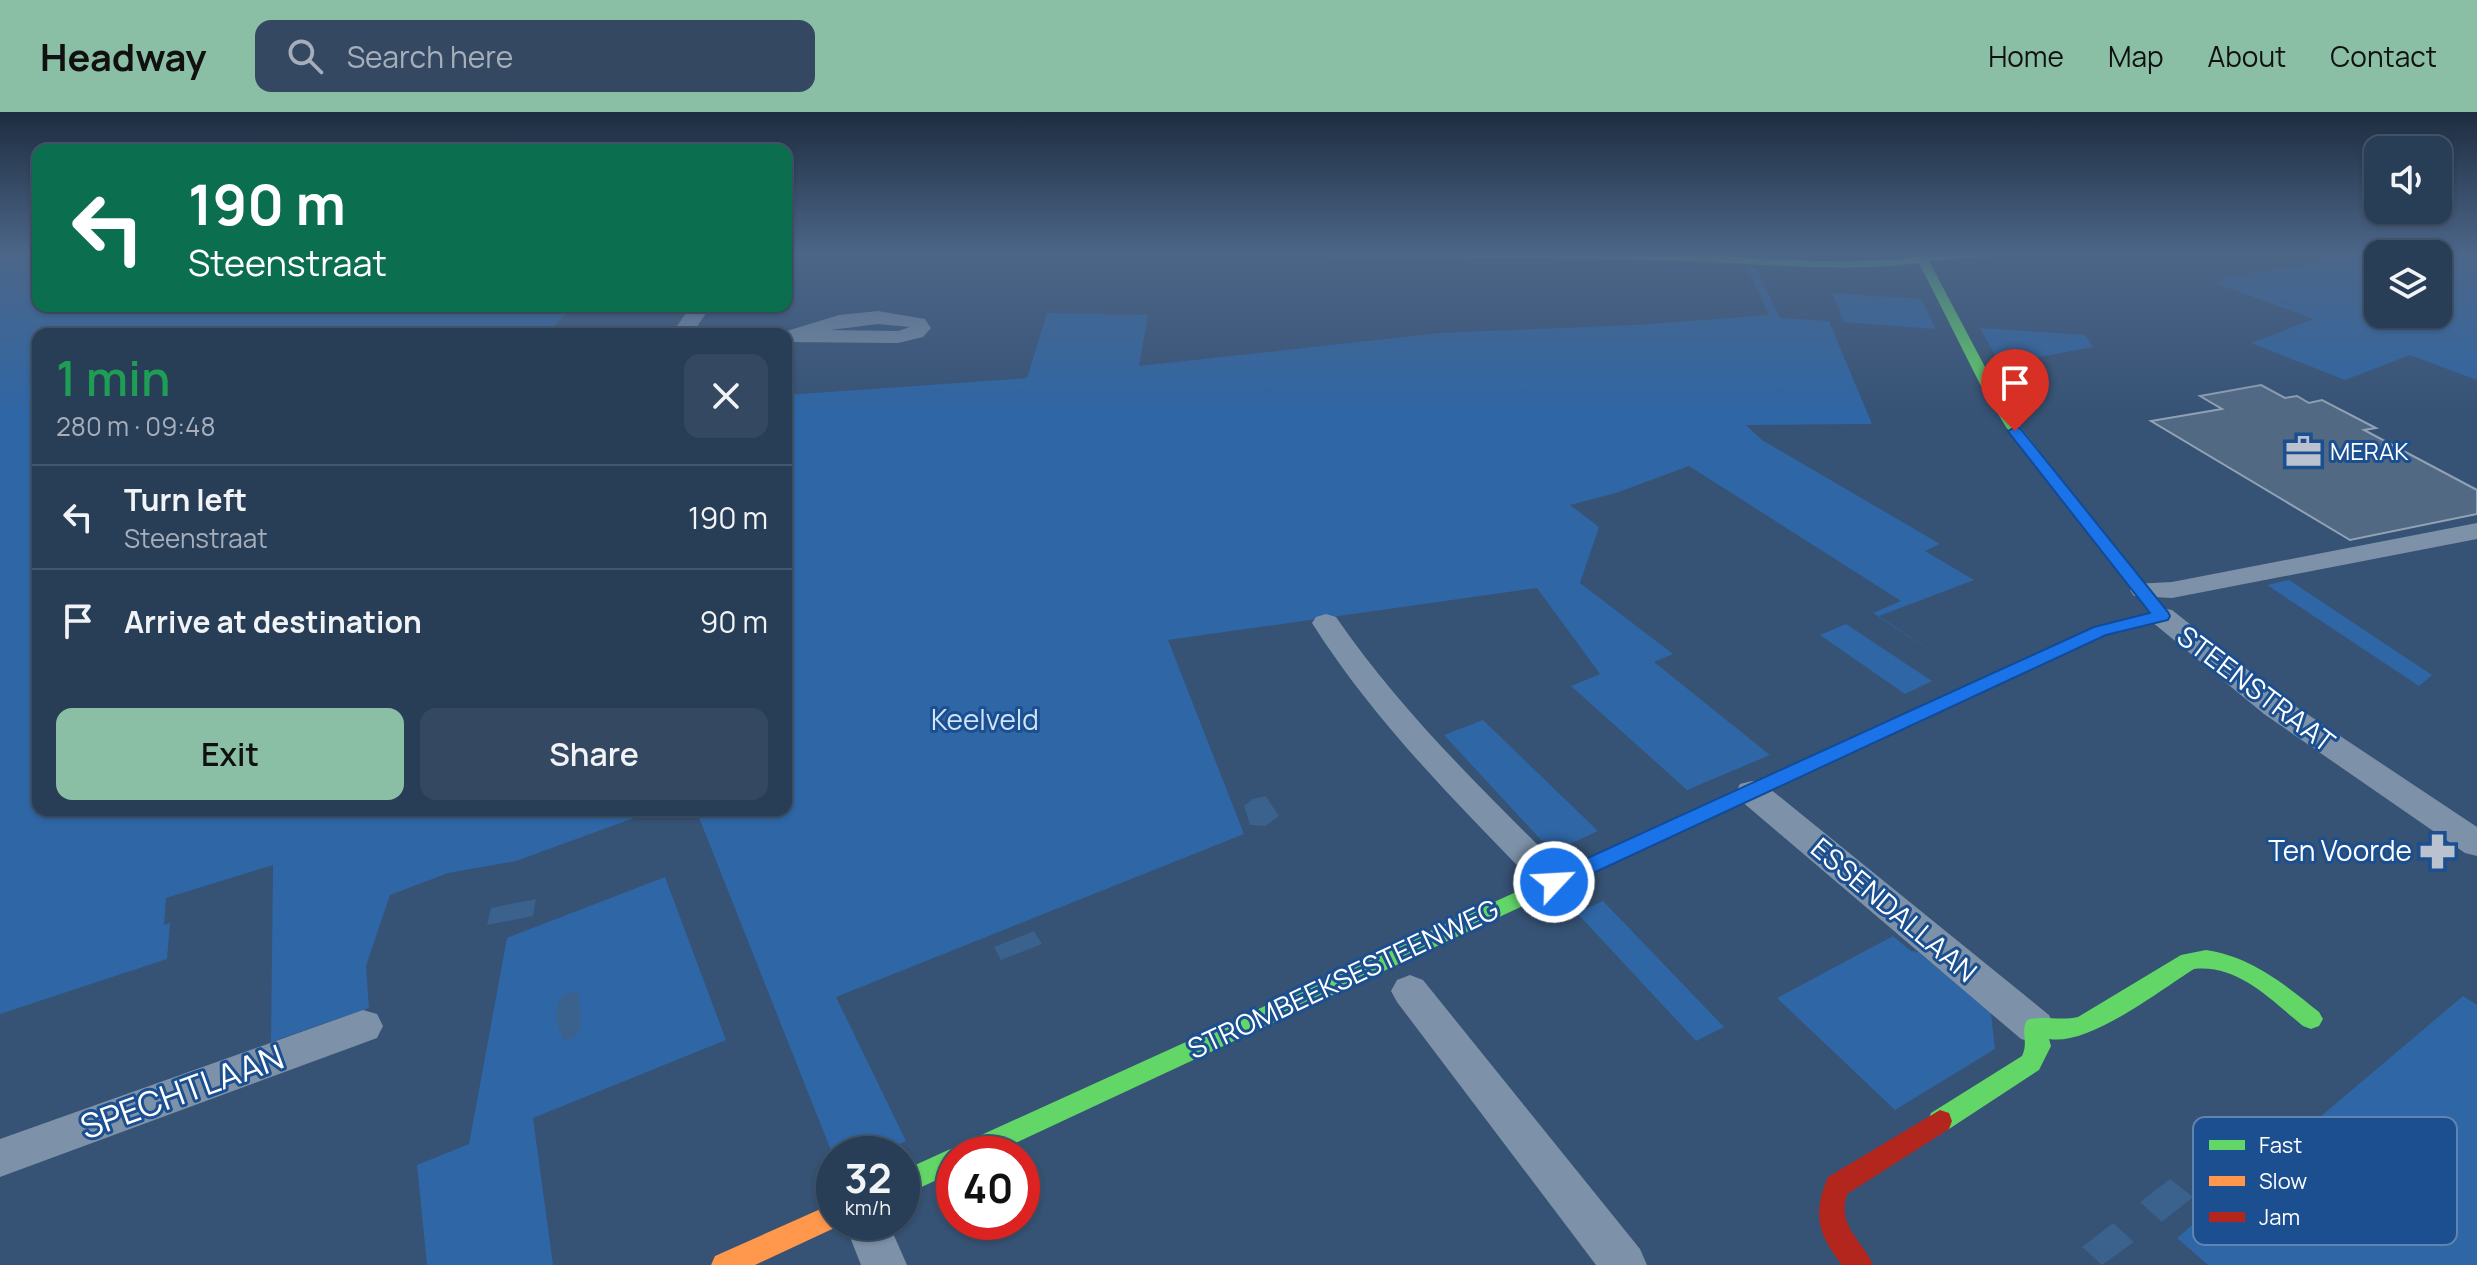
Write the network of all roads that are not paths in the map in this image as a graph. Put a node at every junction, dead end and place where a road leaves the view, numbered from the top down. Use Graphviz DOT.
graph roads {
  1 [pos="1948,306"];
  2 [pos="697,312"];
  3 [pos="690,328"];
  4 [pos="792,335"];
  5 [pos="792,336"];
  6 [pos="2477,531"];
  7 [pos="2144,590"];
  8 [pos="2162,616"];
  9 [pos="1326,623"];
  10 [pos="1752,792"];
  11 [pos="2473,836"];
  12 [pos="1554,882"];
  13 [pos="1410,991"];
  14 [pos="2311,1019"];
  15 [pos="363,1026"];
  16 [pos="2035,1027"];
  17 [pos="1004,1136"];
  18 [pos="0,1158"];
  19 [pos="816,1223"];
  20 [pos="874,1240"];
  21 [pos="725,1265"];
  22 [pos="884,1265"];
  23 [pos="1624,1265"];
  24 [pos="1859,1265"];
  1 -- 7 [label="street, STEENSTRAAT"];
  2 -- 3 [label="street"];
  4 -- 5 [label="street"];
  6 -- 7 [label="street"];
  7 -- 8 [label="street, STEENSTRAAT"];
  8 -- 10 [label="street, STROMBEEKSESTEENWEG"];
  8 -- 11 [label="street, STEENSTRAAT"];
  9 -- 12 [label="street"];
  10 -- 12 [label="street, STROMBEEKSESTEENWEG"];
  10 -- 16 [label="street, ESSENDALLAAN"];
  12 -- 17 [label="street, STROMBEEKSESTEENWEG"];
  13 -- 23 [label="street, STROMBEEKSESTEENWEG"];
  14 -- 16 [label="street"];
  15 -- 18 [label="street, SPECHTLAAN"];
  16 -- 24 [label="street"];
  19 -- 21 [label="street"];
  20 -- 22 [label="street"];
}
